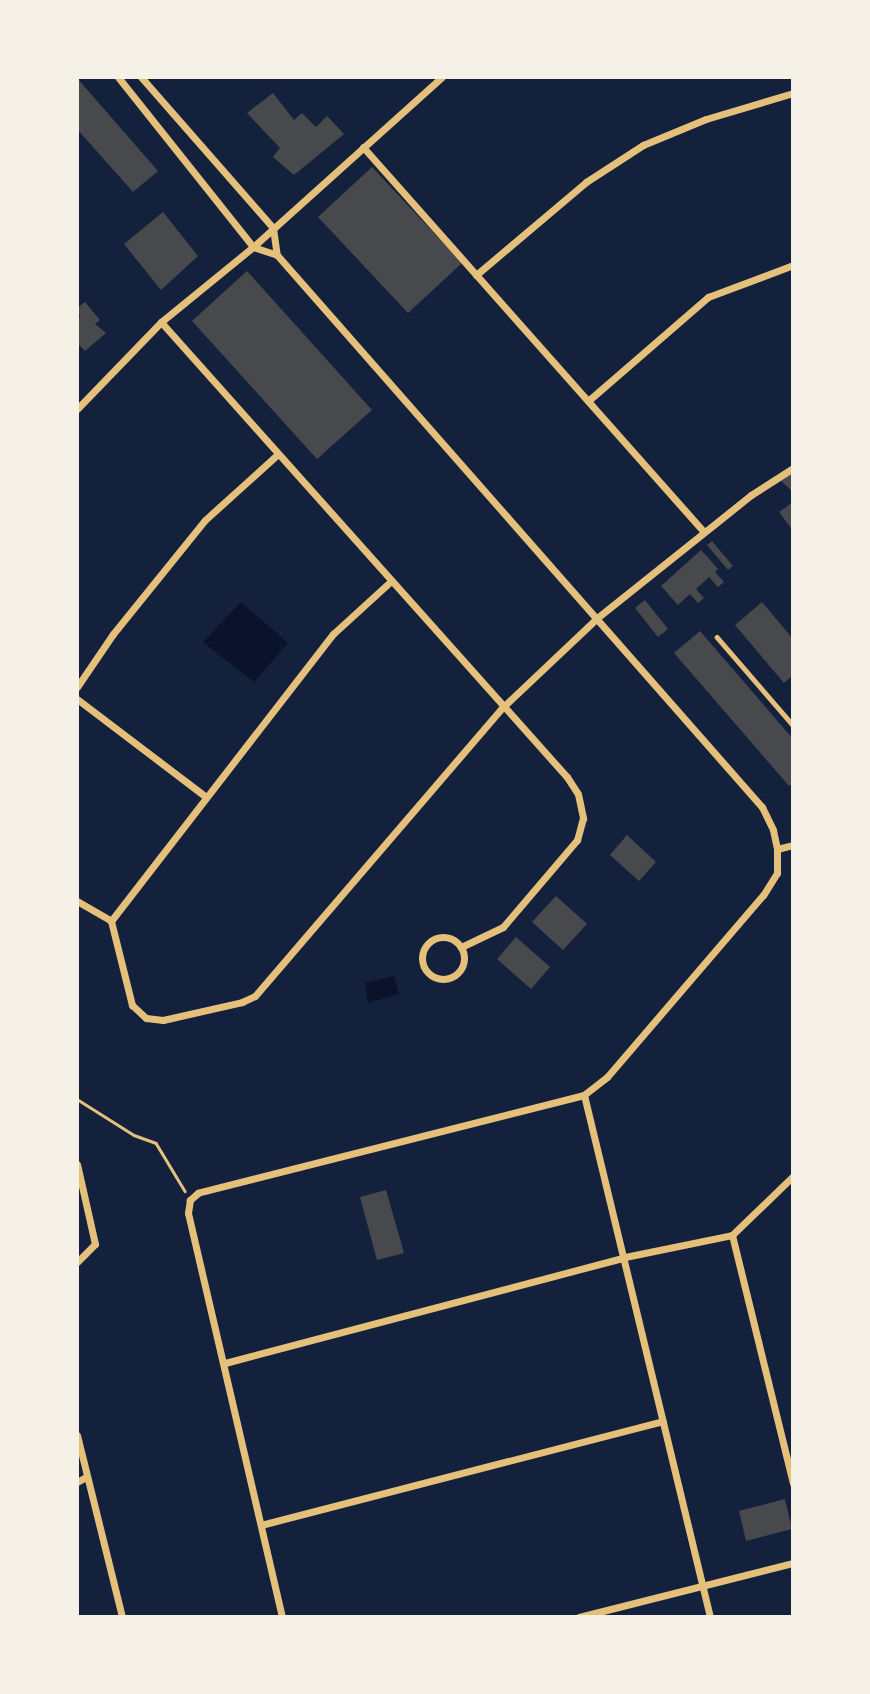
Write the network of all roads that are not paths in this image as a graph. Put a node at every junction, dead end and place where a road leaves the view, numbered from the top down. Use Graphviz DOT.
graph roads {
  1 [pos="118,77"];
  2 [pos="141,77"];
  3 [pos="442,77"];
  4 [pos="793,93"];
  5 [pos="363,147"];
  6 [pos="273,228"];
  7 [pos="253,247"];
  8 [pos="277,255"];
  9 [pos="793,265"];
  10 [pos="476,275"];
  11 [pos="161,322"];
  12 [pos="588,401"];
  13 [pos="77,409"];
  14 [pos="276,455"];
  15 [pos="793,468"];
  16 [pos="704,532"];
  17 [pos="391,582"];
  18 [pos="597,618"];
  19 [pos="717,637"];
  20 [pos="77,687"];
  21 [pos="77,699"];
  22 [pos="503,707"];
  23 [pos="793,725"];
  24 [pos="205,796"];
  25 [pos="793,845"];
  26 [pos="776,849"];
  27 [pos="77,901"];
  28 [pos="111,921"];
  29 [pos="461,947"];
  30 [pos="584,1095"];
  31 [pos="77,1164"];
  32 [pos="793,1176"];
  33 [pos="732,1235"];
  34 [pos="625,1257"];
  35 [pos="77,1262"];
  36 [pos="225,1363"];
  37 [pos="663,1421"];
  38 [pos="77,1435"];
  39 [pos="86,1477"];
  40 [pos="77,1482"];
  41 [pos="793,1484"];
  42 [pos="261,1525"];
  43 [pos="793,1563"];
  44 [pos="702,1584"];
  45 [pos="122,1617"];
  46 [pos="282,1617"];
  47 [pos="579,1617"];
  48 [pos="710,1617"];
  1 -- 7 [label="street"];
  2 -- 6 [label="street"];
  3 -- 5 [label="street"];
  4 -- 10 [label="street"];
  5 -- 6 [label="street"];
  5 -- 10 [label="street"];
  6 -- 7 [label="street"];
  6 -- 8 [label="street"];
  7 -- 8 [label="street"];
  7 -- 11 [label="street"];
  8 -- 18 [label="street"];
  9 -- 12 [label="street"];
  10 -- 12 [label="street"];
  11 -- 13 [label="street"];
  11 -- 14 [label="street"];
  12 -- 16 [label="street"];
  14 -- 17 [label="street"];
  14 -- 20 [label="street"];
  15 -- 16 [label="street"];
  16 -- 18 [label="street"];
  17 -- 22 [label="street"];
  17 -- 24 [label="street"];
  18 -- 22 [label="street"];
  18 -- 26 [label="street"];
  19 -- 23 [label="lane"];
  21 -- 24 [label="street"];
  22 -- 28 [label="street"];
  22 -- 29 [label="street"];
  24 -- 28 [label="street"];
  25 -- 26 [label="street"];
  26 -- 30 [label="street"];
  27 -- 28 [label="street"];
  29 -- 29 [label="street"];
  30 -- 34 [label="street"];
  30 -- 36 [label="street"];
  31 -- 35 [label="street"];
  32 -- 33 [label="street"];
  33 -- 34 [label="street"];
  33 -- 41 [label="street"];
  34 -- 36 [label="street"];
  34 -- 37 [label="street"];
  36 -- 42 [label="street"];
  37 -- 42 [label="street"];
  37 -- 44 [label="street"];
  38 -- 39 [label="street"];
  39 -- 40 [label="street"];
  39 -- 45 [label="street"];
  42 -- 46 [label="street"];
  43 -- 44 [label="street"];
  44 -- 47 [label="street"];
  44 -- 48 [label="street"];
}
